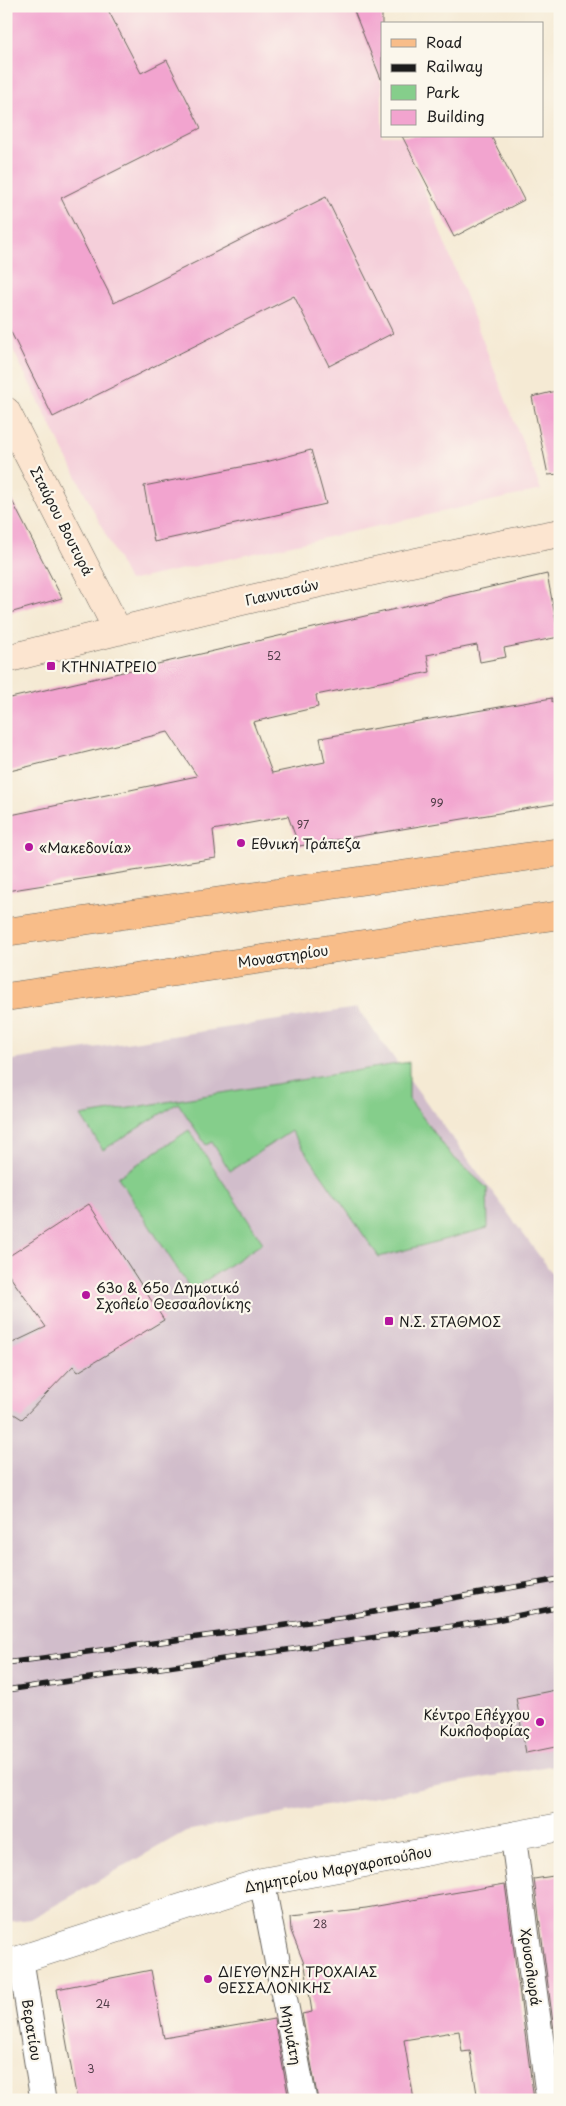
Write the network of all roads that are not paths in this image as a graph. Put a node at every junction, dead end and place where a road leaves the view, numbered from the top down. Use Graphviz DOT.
graph roads {
  1 [pos="6,411"];
  2 [pos="560,533"];
  3 [pos="118,631"];
  4 [pos="6,659"];
  5 [pos="560,852"];
  6 [pos="560,915"];
  7 [pos="6,932"];
  8 [pos="6,997"];
  9 [pos="560,1827"];
  10 [pos="513,1835"];
  11 [pos="262,1882"];
  12 [pos="13,1963"];
  13 [pos="43,2100"];
  14 [pos="304,2100"];
  15 [pos="549,2100"];
  1 -- 3 [label="main road, Σταύρου Βουτυρά"];
  2 -- 3 [label="main road, Γιαννιτσών"];
  3 -- 4 [label="main road, Γιαννιτσών"];
  5 -- 7 [label="main road"];
  6 -- 8 [label="main road, Μοναστηρίου"];
  9 -- 10 [label="street, Δημητρίου Μαργαροπούλου"];
  10 -- 11 [label="street, Δημητρίου Μαργαροπούλου"];
  10 -- 15 [label="street, Χρυσολωρά"];
  11 -- 12 [label="street, Δημητρίου Μαργαροπούλου"];
  11 -- 14 [label="street, Μηνιάτη"];
  12 -- 13 [label="street, Βερατίου"];
}
